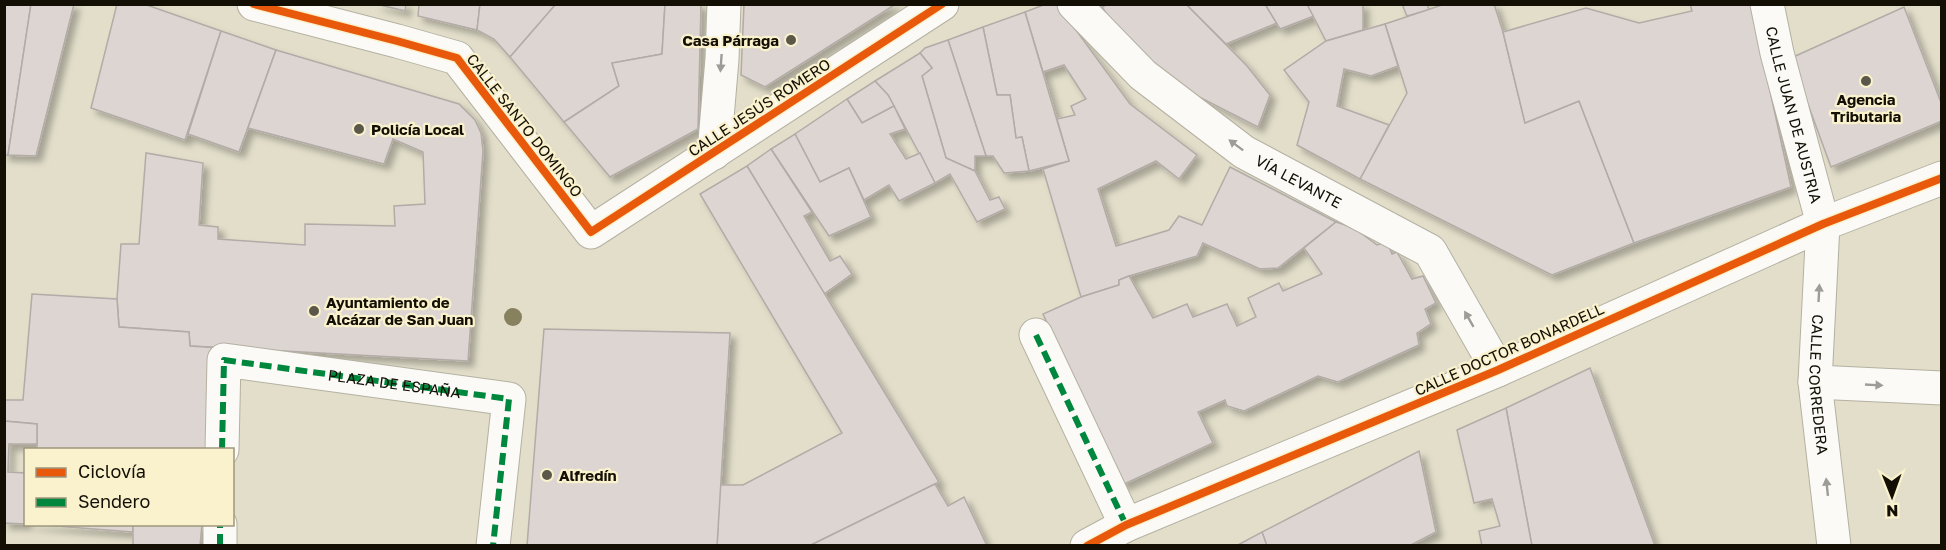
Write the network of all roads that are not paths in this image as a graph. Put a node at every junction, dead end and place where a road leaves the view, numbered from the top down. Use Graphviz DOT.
graph roads {
  1 [pos="254,4"];
  2 [pos="724,4"];
  3 [pos="942,4"];
  4 [pos="1074,4"];
  5 [pos="1767,4"];
  6 [pos="714,153"];
  7 [pos="1941,178"];
  8 [pos="1822,224"];
  9 [pos="591,232"];
  10 [pos="1036,335"];
  11 [pos="1498,370"];
  12 [pos="1815,382"];
  13 [pos="1941,388"];
  14 [pos="222,448"];
  15 [pos="1126,525"];
  16 [pos="220,526"];
  17 [pos="220,546"];
  18 [pos="493,546"];
  19 [pos="1087,546"];
  20 [pos="1834,546"];
  1 -- 9 [label="street, CALLE SANTO DOMINGO"];
  2 -- 6 [label="street, one-way"];
  3 -- 6 [label="street, CALLE JESÚS ROMERO"];
  11 -- 4 [label="street, VÍA LEVANTE, one-way"];
  5 -- 8 [label="street, CALLE JUAN DE AUSTRIA"];
  6 -- 9 [label="street, CALLE JESÚS ROMERO"];
  7 -- 8 [label="street, CALLE DOCTOR BONARDELL"];
  8 -- 11 [label="street, CALLE DOCTOR BONARDELL"];
  12 -- 8 [label="street, CALLE CORREDERA, one-way"];
  10 -- 15 [label="street"];
  11 -- 15 [label="street, CALLE DOCTOR BONARDELL"];
  12 -- 13 [label="street, one-way"];
  20 -- 12 [label="street, CALLE CORREDERA, one-way"];
  14 -- 18 [label="street, PLAZA DE ESPAÑA"];
  15 -- 19 [label="street, CALLE DOCTOR BONARDELL"];
  16 -- 17 [label="street"];
}
